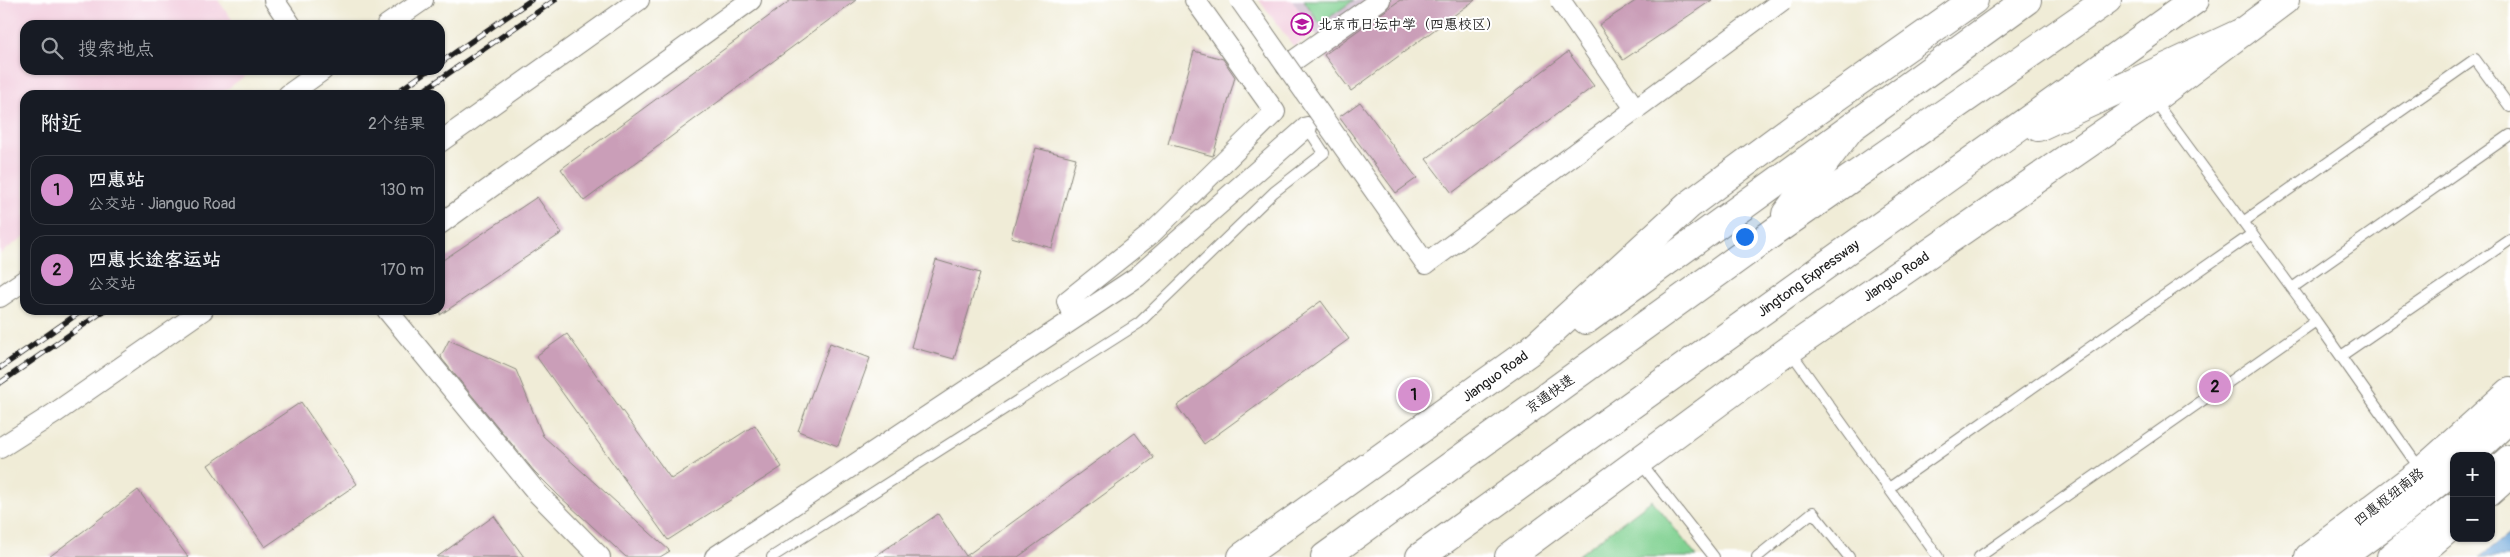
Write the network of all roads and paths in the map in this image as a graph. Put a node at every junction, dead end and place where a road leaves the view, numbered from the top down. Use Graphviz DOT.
graph roads {
  1 [pos="274,0"];
  2 [pos="423,0"];
  3 [pos="638,0"];
  4 [pos="751,0"];
  5 [pos="1195,0"];
  6 [pos="1240,0"];
  7 [pos="1380,0"];
  8 [pos="1560,0"];
  9 [pos="1783,0"];
  10 [pos="1974,0"];
  11 [pos="2027,0"];
  12 [pos="2107,0"];
  13 [pos="2194,0"];
  14 [pos="2285,0"];
  15 [pos="288,20"];
  16 [pos="394,20"];
  17 [pos="2238,34"];
  18 [pos="1286,66"];
  19 [pos="316,75"];
  20 [pos="295,90"];
  21 [pos="2153,99"];
  22 [pos="2510,106"];
  23 [pos="1636,110"];
  24 [pos="1307,128"];
  25 [pos="1849,130"];
  26 [pos="2510,135"];
  27 [pos="445,138"];
  28 [pos="1968,161"];
  29 [pos="445,220"];
  30 [pos="2243,222"];
  31 [pos="1774,232"];
  32 [pos="2252,234"];
  33 [pos="2510,240"];
  34 [pos="20,283"];
  35 [pos="2292,288"];
  36 [pos="0,297"];
  37 [pos="196,315"];
  38 [pos="391,315"];
  39 [pos="1074,319"];
  40 [pos="2316,321"];
  41 [pos="1789,350"];
  42 [pos="1530,351"];
  43 [pos="2341,356"];
  44 [pos="2510,392"];
  45 [pos="2510,418"];
  46 [pos="0,448"];
  47 [pos="2473,452"];
  48 [pos="2510,459"];
  49 [pos="1638,461"];
  50 [pos="2422,471"];
  51 [pos="2450,472"];
  52 [pos="2495,472"];
  53 [pos="2510,479"];
  54 [pos="1889,488"];
  55 [pos="2495,492"];
  56 [pos="2450,510"];
  57 [pos="2450,532"];
  58 [pos="600,557"];
  59 [pos="715,557"];
  60 [pos="772,557"];
  61 [pos="1242,557"];
  62 [pos="1326,557"];
  63 [pos="1420,557"];
  64 [pos="1509,557"];
  65 [pos="1714,557"];
  66 [pos="1757,557"];
  67 [pos="1849,557"];
  68 [pos="1937,557"];
  69 [pos="1979,557"];
  70 [pos="2309,557"];
  71 [pos="2341,557"];
  72 [pos="2391,557"];
  73 [pos="2421,557"];
  1 -- 15 [label="street"];
  2 -- 16 [label="street"];
  3 -- 27 [label="street"];
  4 -- 29 [label="street"];
  5 -- 39 [label="street"];
  6 -- 18 [label="street, bridge"];
  7 -- 18 [label="street"];
  8 -- 23 [label="street, bridge"];
  9 -- 23 [label="street, bridge"];
  10 -- 42 [label="main road, Jianguo Road"];
  11 -- 25 [label="main road"];
  12 -- 31 [label="main road"];
  13 -- 28 [label="main road, Jingtong Expressway"];
  14 -- 17 [label="main road, Jianguo Road"];
  17 -- 21 [label="main road, Jianguo Road"];
  17 -- 28 [label="main road"];
  18 -- 23 [label="street, bridge"];
  19 -- 20 [label="street"];
  21 -- 30 [label="lane"];
  21 -- 41 [label="main road, Jianguo Road"];
  22 -- 30 [label="lane"];
  24 -- 39 [label="street"];
  24 -- 60 [label="lane"];
  25 -- 31 [label="main road"];
  25 -- 42 [label="main road"];
  26 -- 35 [label="lane"];
  28 -- 63 [label="main road, Jingtong Expressway"];
  30 -- 32 [label="lane"];
  31 -- 62 [label="main road, 京通快速"];
  32 -- 35 [label="lane"];
  32 -- 54 [label="lane"];
  33 -- 43 [label="lane"];
  34 -- 36 [label="street"];
  35 -- 40 [label="lane"];
  37 -- 46 [label="street"];
  38 -- 58 [label="street"];
  39 -- 59 [label="street"];
  40 -- 43 [label="lane"];
  40 -- 69 [label="lane"];
  41 -- 49 [label="main road, Jianguo Road"];
  41 -- 54 [label="lane"];
  42 -- 61 [label="main road, Jianguo Road"];
  43 -- 50 [label="lane"];
  44 -- 50 [label="main road, 四惠枢纽南路"];
  45 -- 47 [label="main road"];
  48 -- 52 [label="main road"];
  49 -- 64 [label="main road, Jianguo Road"];
  49 -- 65 [label="lane"];
  50 -- 70 [label="main road, 四惠枢纽南路"];
  51 -- 71 [label="main road, 四惠枢纽南路"];
  53 -- 55 [label="street"];
  54 -- 68 [label="lane"];
  56 -- 72 [label="main road"];
  57 -- 73 [label="street"];
  66 -- 67 [label="lane"];
}
